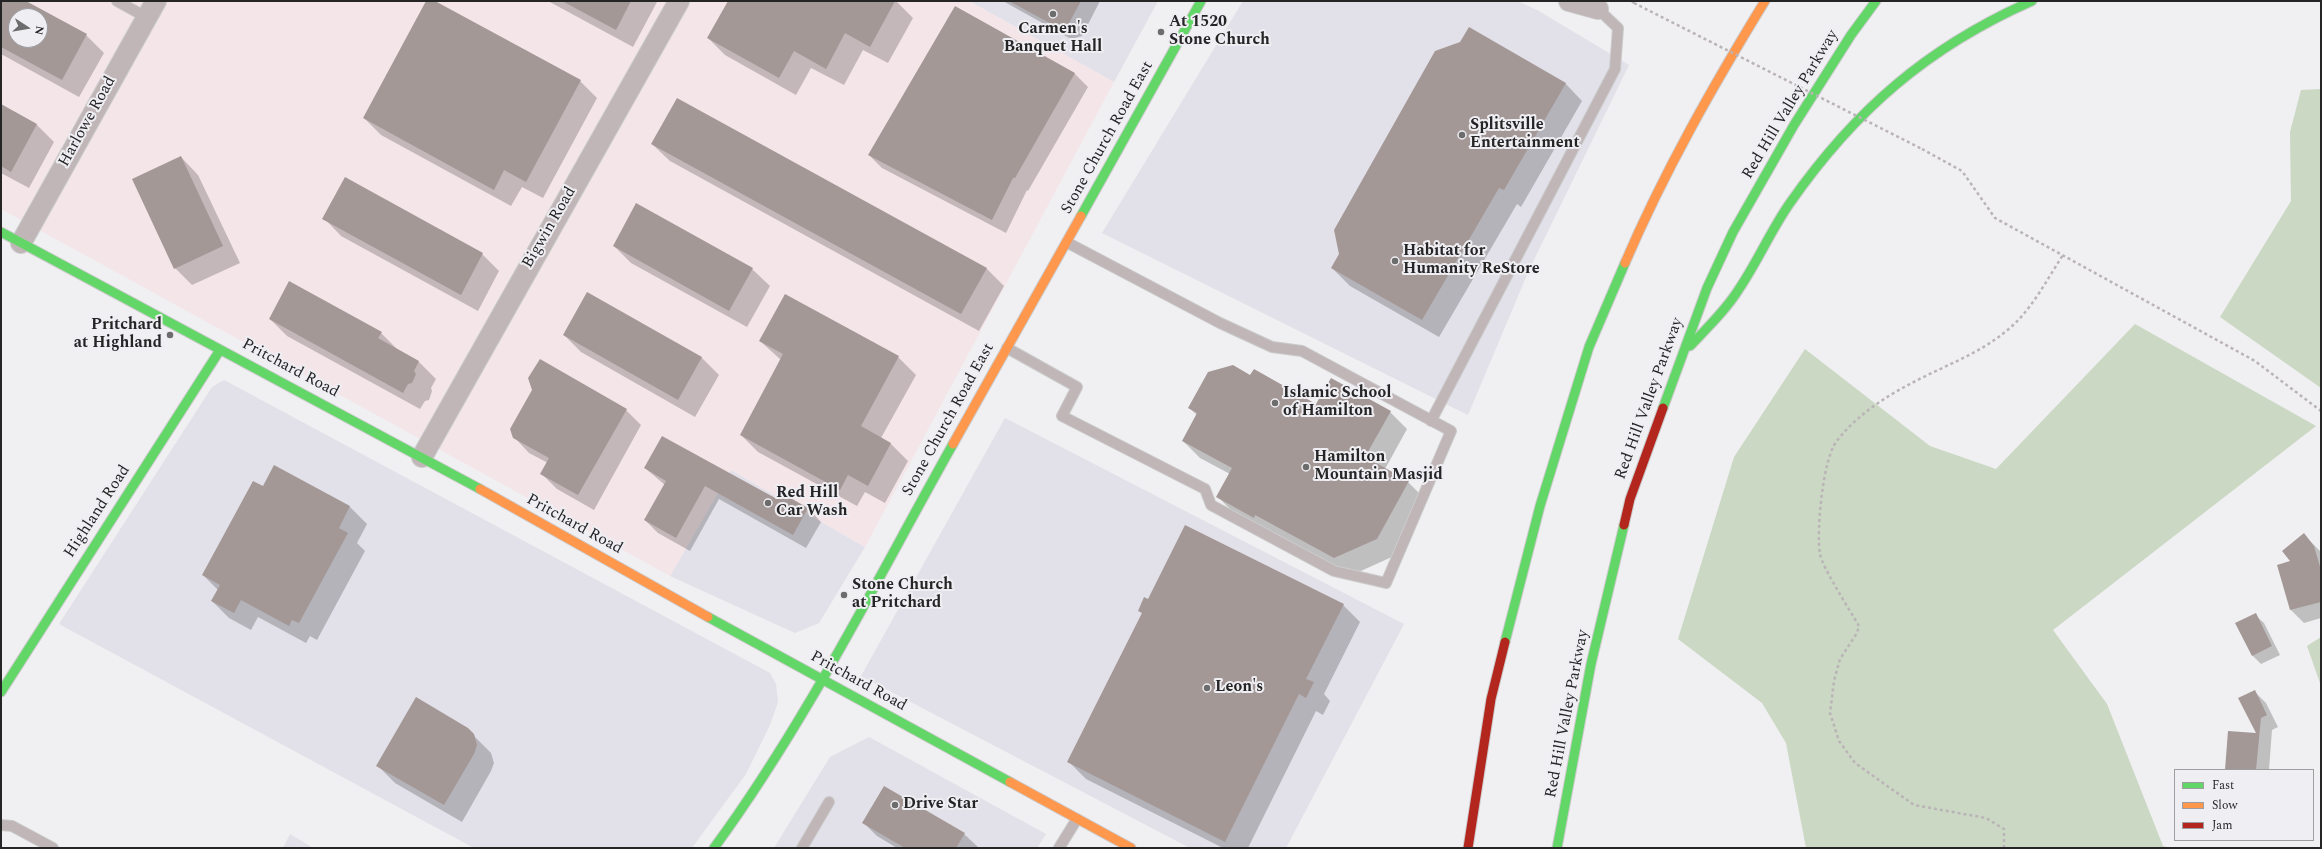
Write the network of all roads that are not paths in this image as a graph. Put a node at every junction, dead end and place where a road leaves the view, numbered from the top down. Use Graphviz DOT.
graph roads {
  1 [pos="117,1"];
  2 [pos="679,1"];
  3 [pos="1201,1"];
  4 [pos="1569,1"];
  5 [pos="1765,1"];
  6 [pos="1876,1"];
  7 [pos="2032,1"];
  8 [pos="151,9"];
  9 [pos="1598,9"];
  10 [pos="1,232"];
  11 [pos="21,243"];
  12 [pos="1068,243"];
  13 [pos="1007,348"];
  14 [pos="220,350"];
  15 [pos="1682,354"];
  16 [pos="1432,420"];
  17 [pos="422,457"];
  18 [pos="822,680"];
  19 [pos="1,692"];
  20 [pos="829,802"];
  21 [pos="1077,819"];
  22 [pos="1,824"];
  23 [pos="53,848"];
  24 [pos="714,848"];
  25 [pos="802,848"];
  26 [pos="1060,848"];
  27 [pos="1131,848"];
  28 [pos="1468,848"];
  29 [pos="1557,848"];
  1 -- 8 [label="lane"];
  2 -- 17 [label="street, Bigwin Road"];
  3 -- 12 [label="main road, Stone Church Road East"];
  4 -- 9 [label="street"];
  5 -- 28 [label="main road"];
  6 -- 15 [label="main road, Red Hill Valley Parkway"];
  7 -- 15 [label="main road"];
  8 -- 11 [label="street, Harlowe Road"];
  9 -- 16 [label="lane"];
  10 -- 11 [label="main road, Pritchard Road"];
  11 -- 14 [label="main road, Pritchard Road"];
  12 -- 13 [label="main road, Stone Church Road East"];
  12 -- 16 [label="lane"];
  13 -- 16 [label="lane"];
  13 -- 18 [label="main road, Stone Church Road East"];
  14 -- 17 [label="main road, Pritchard Road"];
  14 -- 19 [label="main road, Highland Road"];
  15 -- 29 [label="main road, Red Hill Valley Parkway"];
  17 -- 18 [label="main road, Pritchard Road"];
  18 -- 21 [label="main road, Pritchard Road"];
  18 -- 24 [label="main road, Stone Church Road East"];
  20 -- 25 [label="lane"];
  21 -- 26 [label="lane"];
  21 -- 27 [label="main road, Pritchard Road"];
  22 -- 23 [label="lane"];
}
